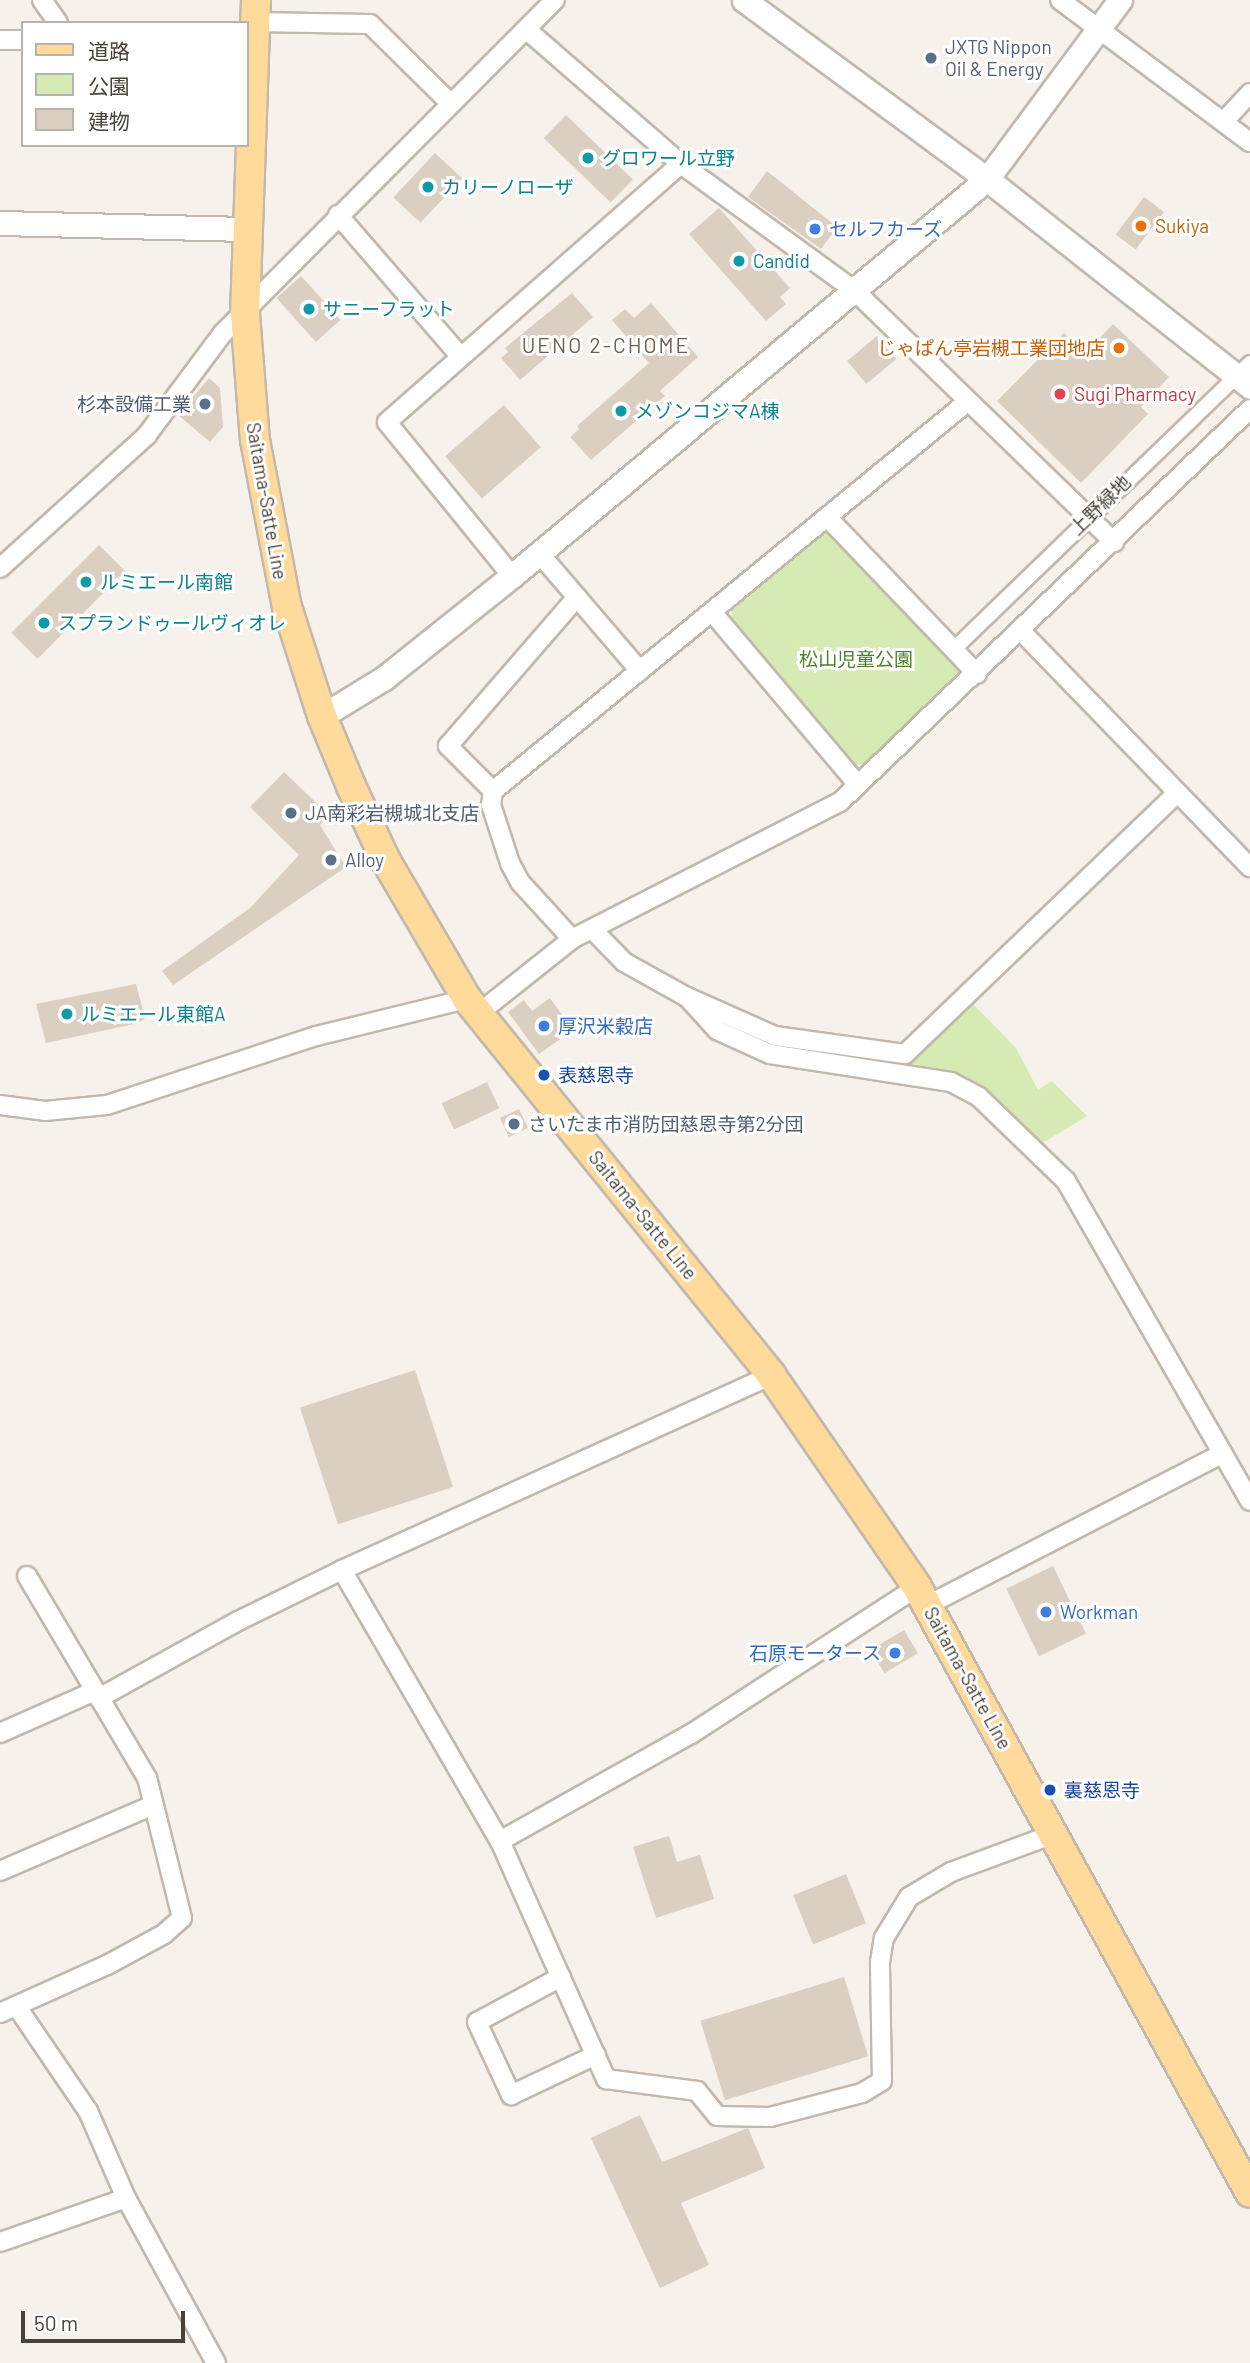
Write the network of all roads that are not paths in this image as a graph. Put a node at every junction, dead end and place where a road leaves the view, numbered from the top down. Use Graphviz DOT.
graph roads {
  1 [pos="42,0"];
  2 [pos="555,0"];
  3 [pos="744,0"];
  4 [pos="1060,0"];
  5 [pos="1120,0"];
  6 [pos="256,11"];
  7 [pos="57,21"];
  8 [pos="1099,29"];
  9 [pos="527,30"];
  10 [pos="0,40"];
  11 [pos="21,40"];
  12 [pos="1250,93"];
  13 [pos="248,103"];
  14 [pos="451,104"];
  15 [pos="1225,121"];
  16 [pos="1250,142"];
  17 [pos="244,149"];
  18 [pos="681,164"];
  19 [pos="987,179"];
  20 [pos="338,215"];
  21 [pos="0,223"];
  22 [pos="247,229"];
  23 [pos="855,291"];
  24 [pos="245,314"];
  25 [pos="460,356"];
  26 [pos="1246,375"];
  27 [pos="967,402"];
  28 [pos="1250,409"];
  29 [pos="1088,516"];
  30 [pos="827,517"];
  31 [pos="1114,542"];
  32 [pos="540,553"];
  33 [pos="0,568"];
  34 [pos="512,576"];
  35 [pos="577,597"];
  36 [pos="712,612"];
  37 [pos="1021,631"];
  38 [pos="953,650"];
  39 [pos="640,671"];
  40 [pos="976,674"];
  41 [pos="322,716"];
  42 [pos="858,785"];
  43 [pos="493,791"];
  44 [pos="1177,793"];
  45 [pos="1247,855"];
  46 [pos="592,929"];
  47 [pos="572,939"];
  48 [pos="687,997"];
  49 [pos="473,1006"];
  50 [pos="0,1105"];
  51 [pos="771,1375"];
  52 [pos="1223,1454"];
  53 [pos="1250,1501"];
  54 [pos="342,1570"];
  55 [pos="27,1576"];
  56 [pos="923,1596"];
  57 [pos="97,1695"];
  58 [pos="0,1733"];
  59 [pos="153,1805"];
  60 [pos="1054,1834"];
  61 [pos="500,1841"];
  62 [pos="0,1871"];
  63 [pos="561,1978"];
  64 [pos="8,2010"];
  65 [pos="596,2055"];
  66 [pos="1250,2193"];
  67 [pos="125,2199"];
  68 [pos="0,2242"];
  69 [pos="216,2363"];
  1 -- 7 [label="street"];
  2 -- 9 [label="street"];
  3 -- 19 [label="street"];
  4 -- 8 [label="street"];
  5 -- 8 [label="street"];
  6 -- 13 [label="main road, Saitama-Satte Line"];
  6 -- 14 [label="street"];
  8 -- 15 [label="street"];
  8 -- 19 [label="street"];
  9 -- 14 [label="street"];
  9 -- 18 [label="street"];
  10 -- 11 [label="street"];
  12 -- 15 [label="street"];
  14 -- 20 [label="street"];
  15 -- 16 [label="street"];
  17 -- 22 [label="main road, Saitama-Satte Line"];
  18 -- 23 [label="street"];
  18 -- 25 [label="street"];
  19 -- 23 [label="street"];
  19 -- 26 [label="street"];
  20 -- 24 [label="street"];
  20 -- 25 [label="street"];
  21 -- 22 [label="street"];
  22 -- 24 [label="main road, Saitama-Satte Line"];
  23 -- 27 [label="street"];
  23 -- 32 [label="street"];
  24 -- 33 [label="street"];
  24 -- 41 [label="main road, Saitama-Satte Line"];
  25 -- 34 [label="street"];
  26 -- 29 [label="street, 上野緑地"];
  27 -- 29 [label="street"];
  27 -- 30 [label="street"];
  28 -- 31 [label="street"];
  29 -- 31 [label="street"];
  29 -- 38 [label="street, 上野緑地"];
  30 -- 36 [label="street"];
  30 -- 38 [label="street"];
  31 -- 37 [label="street"];
  32 -- 34 [label="street"];
  32 -- 35 [label="street"];
  34 -- 41 [label="street"];
  35 -- 39 [label="street"];
  35 -- 43 [label="street"];
  36 -- 39 [label="street"];
  36 -- 42 [label="street"];
  37 -- 40 [label="street"];
  37 -- 44 [label="street"];
  38 -- 40 [label="street"];
  39 -- 43 [label="street"];
  40 -- 42 [label="street"];
  41 -- 49 [label="main road, Saitama-Satte Line"];
  42 -- 46 [label="street"];
  43 -- 47 [label="street"];
  44 -- 45 [label="street"];
  44 -- 48 [label="street"];
  46 -- 47 [label="street"];
  46 -- 48 [label="street"];
  47 -- 49 [label="street"];
  48 -- 52 [label="street"];
  49 -- 50 [label="street"];
  49 -- 51 [label="main road, Saitama-Satte Line"];
  51 -- 54 [label="street"];
  51 -- 56 [label="main road, Saitama-Satte Line"];
  52 -- 53 [label="street"];
  52 -- 56 [label="street"];
  54 -- 57 [label="street"];
  54 -- 61 [label="street"];
  55 -- 57 [label="street"];
  56 -- 60 [label="main road, Saitama-Satte Line"];
  56 -- 61 [label="street"];
  57 -- 58 [label="street"];
  57 -- 59 [label="street"];
  59 -- 62 [label="street"];
  59 -- 64 [label="street"];
  60 -- 65 [label="street"];
  60 -- 66 [label="main road, Saitama-Satte Line"];
  61 -- 63 [label="street"];
  63 -- 65 [label="street"];
  63 -- 65 [label="street"];
  64 -- 67 [label="street"];
  67 -- 68 [label="street"];
  67 -- 69 [label="street"];
}
